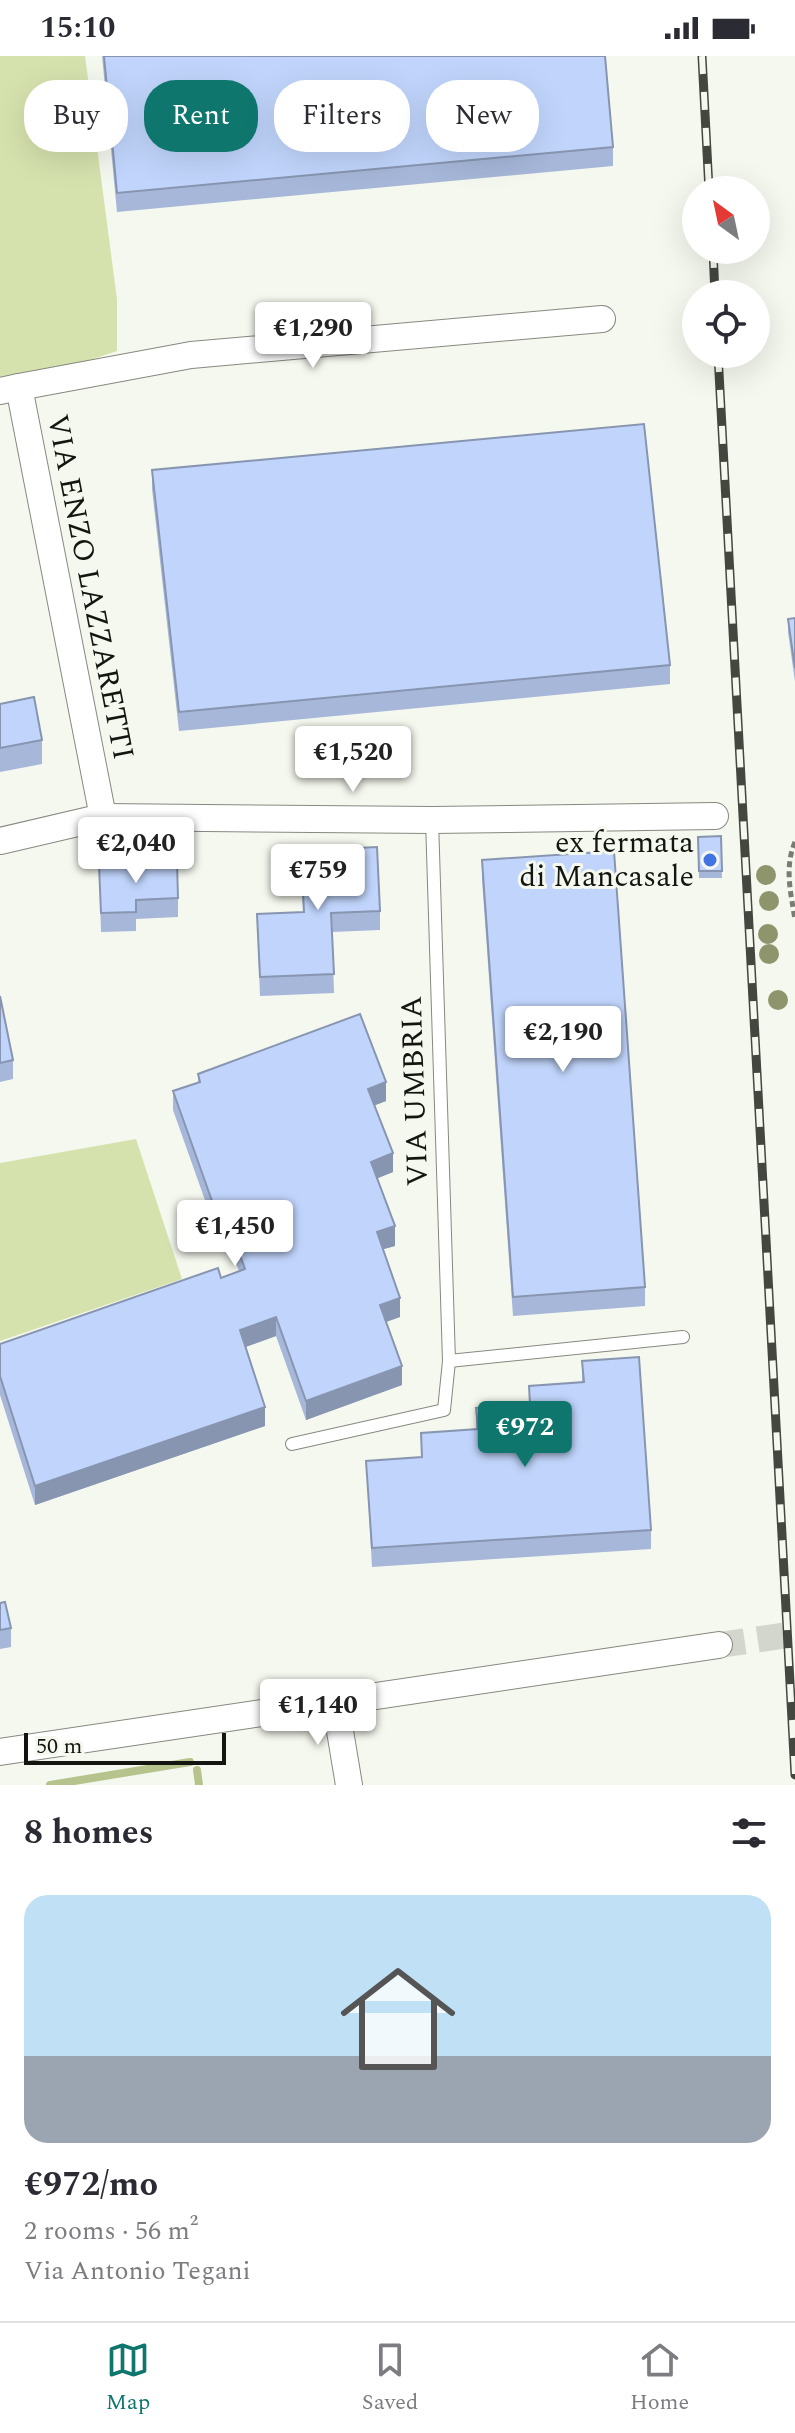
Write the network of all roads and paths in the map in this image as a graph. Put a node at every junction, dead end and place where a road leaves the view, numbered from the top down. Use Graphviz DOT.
graph roads {
  1 [pos="602,319"];
  2 [pos="9,389"];
  3 [pos="715,816"];
  4 [pos="103,817"];
  5 [pos="432,820"];
  6 [pos="0,841"];
  7 [pos="795,842"];
  8 [pos="795,920"];
  9 [pos="683,1337"];
  10 [pos="449,1361"];
  11 [pos="292,1444"];
  12 [pos="719,1645"];
  13 [pos="335,1701"];
  14 [pos="0,1752"];
  15 [pos="349,1785"];
  1 -- 2 [label="street"];
  2 -- 4 [label="street, VIA ENZO LAZZARETTI"];
  3 -- 5 [label="street"];
  4 -- 5 [label="street"];
  4 -- 6 [label="street"];
  5 -- 10 [label="lane, VIA UMBRIA"];
  7 -- 8 [label="path"];
  9 -- 10 [label="lane"];
  10 -- 11 [label="lane, VIA UMBRIA"];
  12 -- 13 [label="street"];
  13 -- 14 [label="street"];
  13 -- 15 [label="street"];
}
